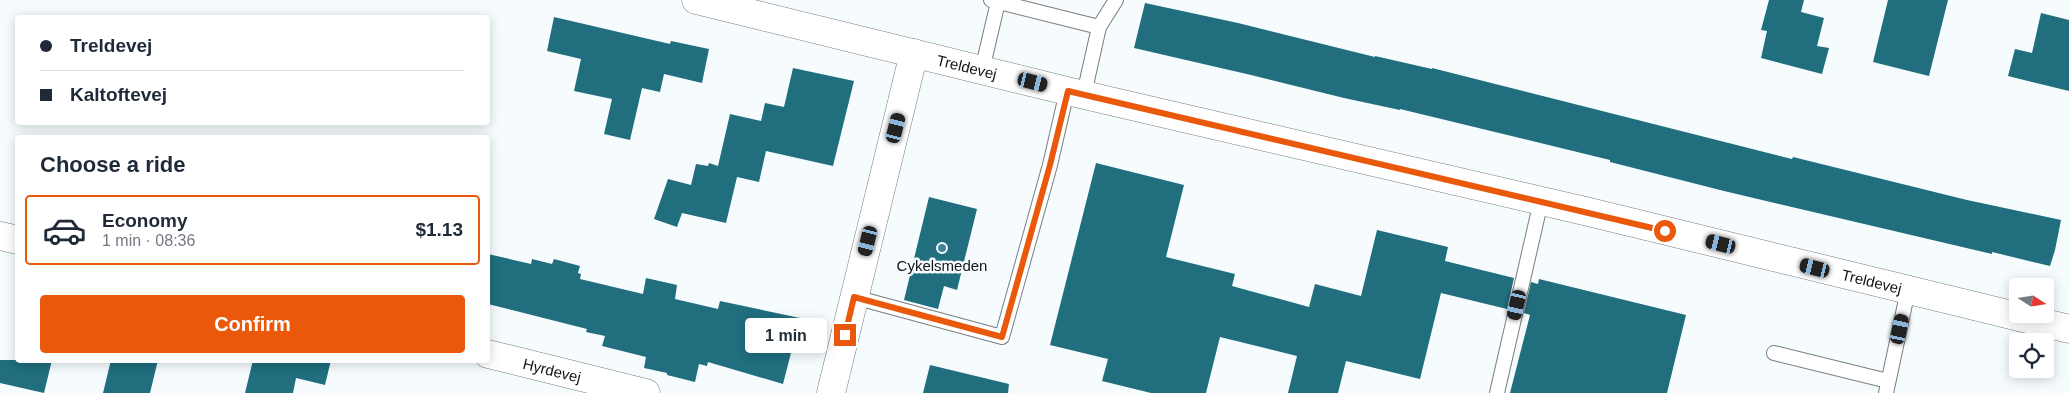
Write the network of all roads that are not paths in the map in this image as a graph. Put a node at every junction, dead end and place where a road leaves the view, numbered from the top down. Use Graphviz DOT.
graph roads {
  1 [pos="696,0"];
  2 [pos="1116,0"];
  3 [pos="995,1"];
  4 [pos="745,6"];
  5 [pos="1099,27"];
  6 [pos="914,53"];
  7 [pos="982,70"];
  8 [pos="1076,93"];
  9 [pos="1542,201"];
  10 [pos="0,236"];
  11 [pos="15,239"];
  12 [pos="1908,290"];
  13 [pos="854,297"];
  14 [pos="2069,329"];
  15 [pos="1774,353"];
  16 [pos="490,354"];
  17 [pos="1887,387"];
  18 [pos="646,393"];
  19 [pos="831,393"];
  20 [pos="1497,393"];
  1 -- 4 [label="street, Treldevej"];
  2 -- 5 [label="lane"];
  3 -- 5 [label="lane"];
  3 -- 7 [label="lane"];
  4 -- 6 [label="street, Treldevej"];
  5 -- 8 [label="lane"];
  6 -- 7 [label="street, Treldevej"];
  6 -- 13 [label="street"];
  7 -- 8 [label="street, Treldevej"];
  8 -- 9 [label="street, Treldevej"];
  8 -- 13 [label="lane"];
  9 -- 12 [label="street, Treldevej"];
  9 -- 20 [label="lane"];
  10 -- 11 [label="street"];
  12 -- 14 [label="street, Treldevej"];
  12 -- 17 [label="lane, Treldevej"];
  13 -- 19 [label="street"];
  15 -- 17 [label="lane"];
  16 -- 18 [label="street, Hyrdevej"];
}
